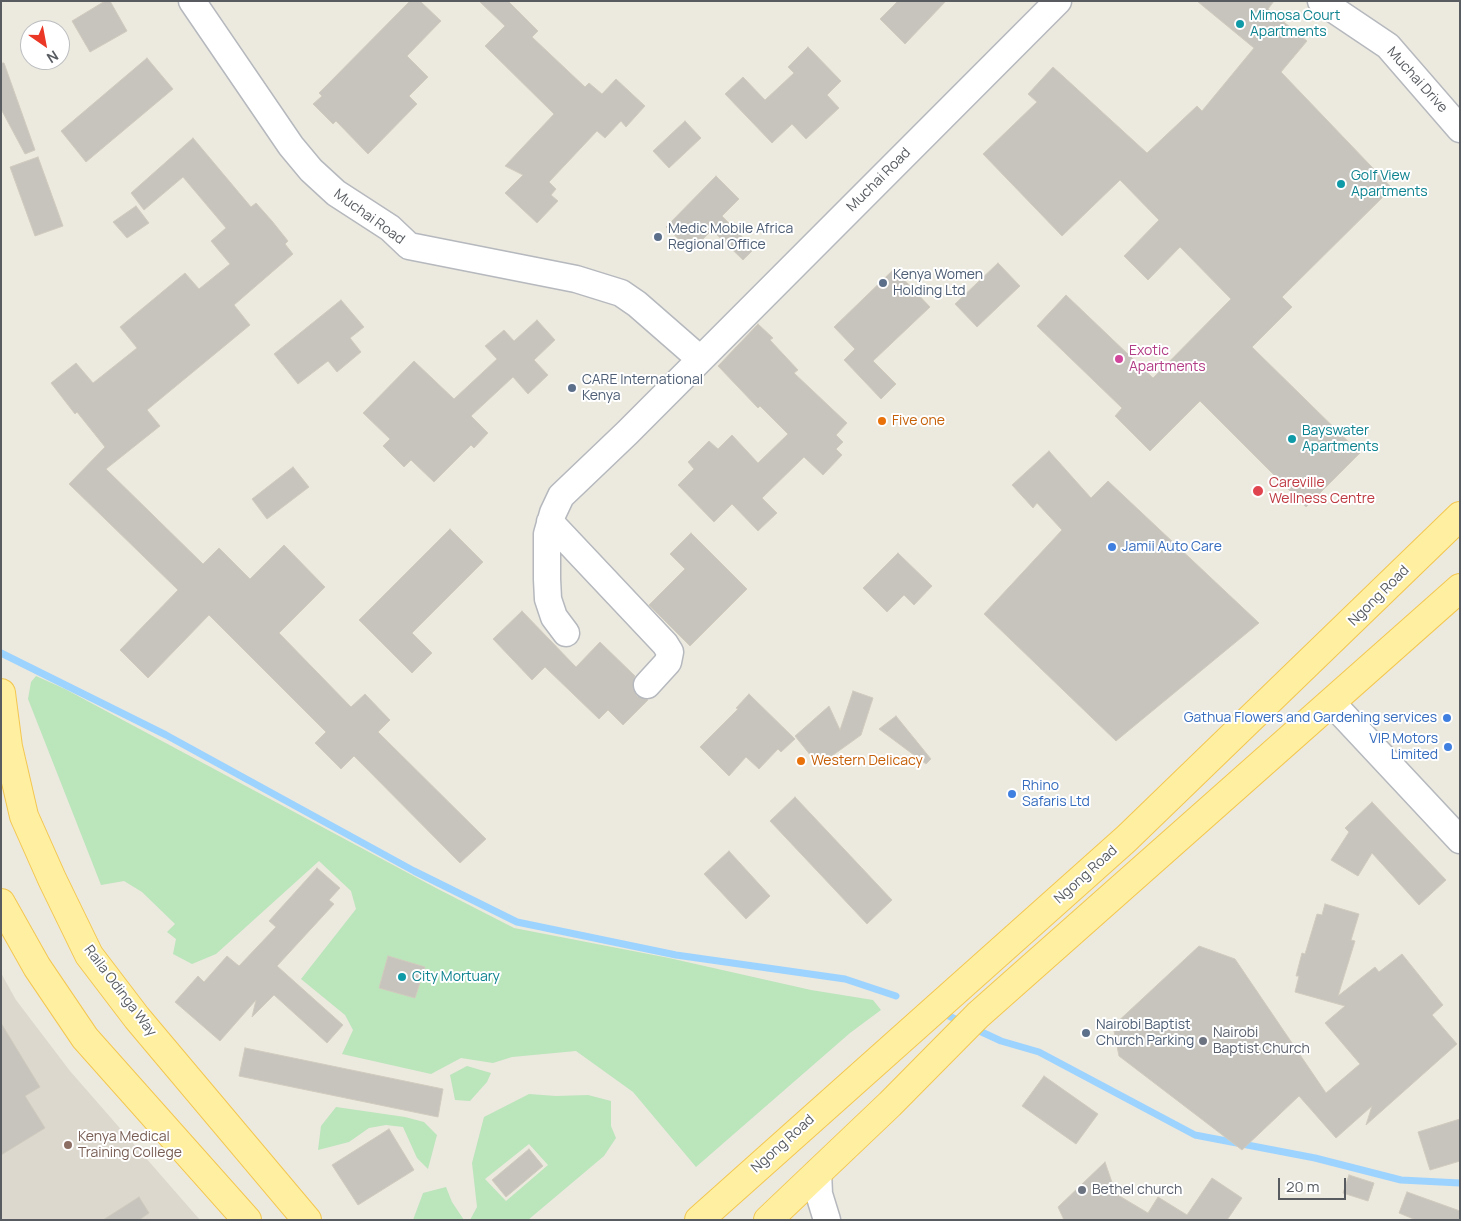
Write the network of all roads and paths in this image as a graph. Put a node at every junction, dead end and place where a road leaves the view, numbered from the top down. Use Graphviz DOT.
graph roads {
  1 [pos="1058,1"];
  2 [pos="1321,1"];
  3 [pos="193,2"];
  4 [pos="1460,129"];
  5 [pos="700,359"];
  6 [pos="1460,516"];
  7 [pos="550,522"];
  8 [pos="1460,588"];
  9 [pos="566,633"];
  10 [pos="647,685"];
  11 [pos="1,693"];
  12 [pos="1331,702"];
  13 [pos="1460,840"];
  14 [pos="1,903"];
  15 [pos="818,1172"];
  16 [pos="307,1217"];
  17 [pos="247,1220"];
  18 [pos="699,1220"];
  19 [pos="768,1220"];
  20 [pos="827,1220"];
  1 -- 5 [label="street, Muchai Road"];
  2 -- 4 [label="street, Muchai Drive"];
  3 -- 5 [label="street, Muchai Road"];
  5 -- 7 [label="street, Muchai Road"];
  6 -- 18 [label="main road, Ngong Road"];
  7 -- 9 [label="street, Muchai Road"];
  7 -- 10 [label="street"];
  8 -- 12 [label="main road"];
  11 -- 16 [label="main road, Raila Odinga Way"];
  12 -- 13 [label="street"];
  12 -- 15 [label="main road"];
  14 -- 17 [label="main road"];
  15 -- 19 [label="main road"];
  15 -- 20 [label="street"];
}
